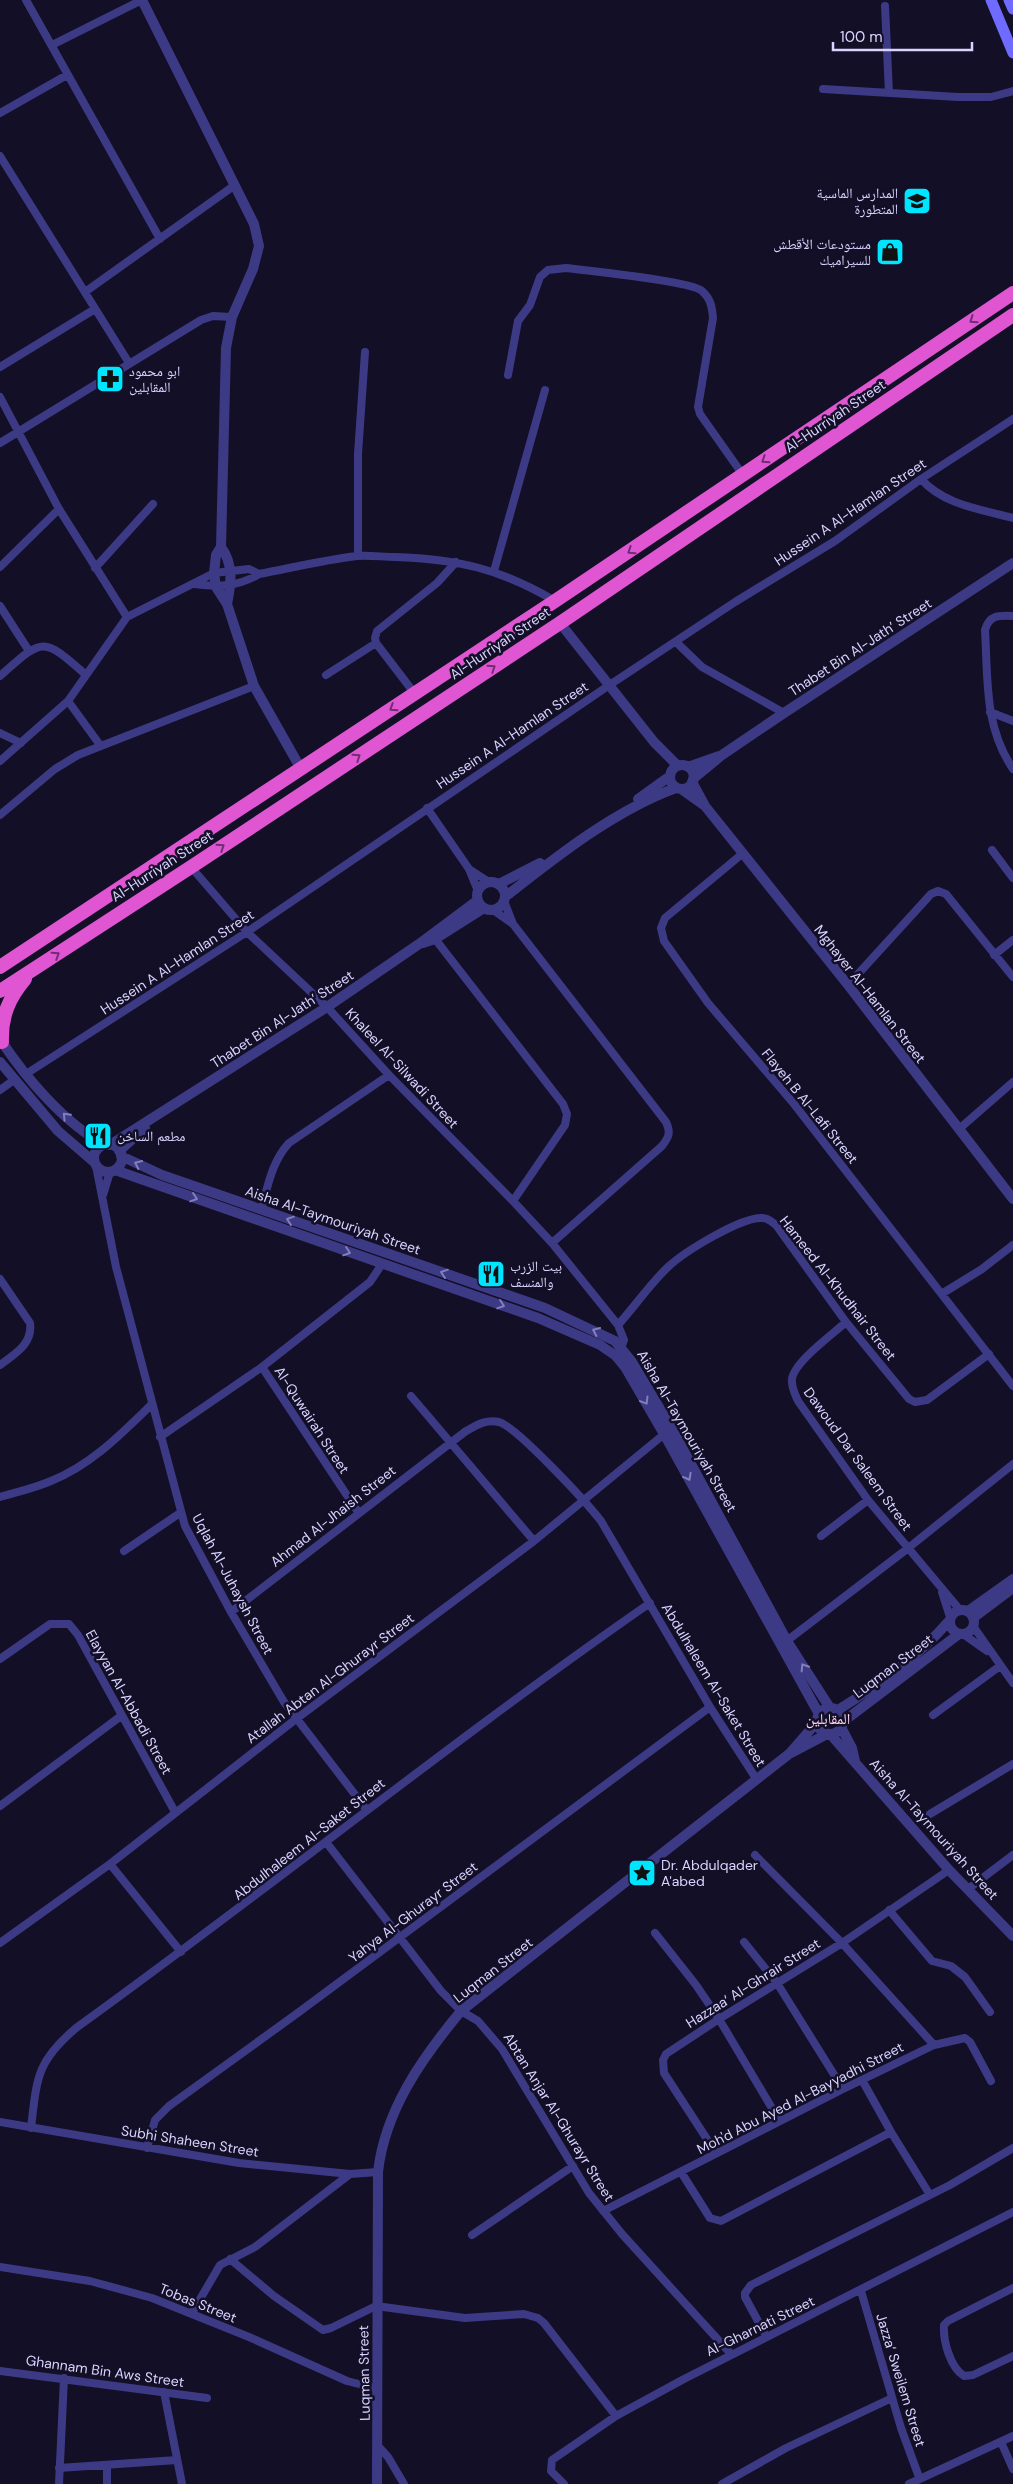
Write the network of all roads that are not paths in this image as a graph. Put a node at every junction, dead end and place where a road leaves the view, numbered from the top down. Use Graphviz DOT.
graph roads {
  1 [pos="26,0"];
  2 [pos="142,0"];
  3 [pos="991,0"];
  4 [pos="1009,0"];
  5 [pos="885,6"];
  6 [pos="1013,9"];
  7 [pos="52,45"];
  8 [pos="1013,53"];
  9 [pos="67,75"];
  10 [pos="823,89"];
  11 [pos="1013,91"];
  12 [pos="889,93"];
  13 [pos="0,113"];
  14 [pos="0,156"];
  15 [pos="235,185"];
  16 [pos="160,239"];
  17 [pos="85,292"];
  18 [pos="1013,293"];
  19 [pos="96,308"];
  20 [pos="1013,315"];
  21 [pos="232,317"];
  22 [pos="365,352"];
  23 [pos="129,363"];
  24 [pos="0,368"];
  25 [pos="508,375"];
  26 [pos="545,390"];
  27 [pos="0,397"];
  28 [pos="1013,419"];
  29 [pos="18,433"];
  30 [pos="0,443"];
  31 [pos="743,475"];
  32 [pos="921,479"];
  33 [pos="153,504"];
  34 [pos="59,509"];
  35 [pos="1013,518"];
  36 [pos="221,548"];
  37 [pos="358,556"];
  38 [pos="456,562"];
  39 [pos="1013,563"];
  40 [pos="0,567"];
  41 [pos="95,568"];
  42 [pos="230,570"];
  43 [pos="494,571"];
  44 [pos="214,573"];
  45 [pos="259,574"];
  46 [pos="194,584"];
  47 [pos="232,585"];
  48 [pos="216,587"];
  49 [pos="555,601"];
  50 [pos="227,604"];
  51 [pos="0,606"];
  52 [pos="1013,616"];
  53 [pos="127,617"];
  54 [pos="560,623"];
  55 [pos="376,642"];
  56 [pos="676,642"];
  57 [pos="28,651"];
  58 [pos="85,674"];
  59 [pos="326,675"];
  60 [pos="0,676"];
  61 [pos="254,686"];
  62 [pos="608,686"];
  63 [pos="415,694"];
  64 [pos="68,700"];
  65 [pos="990,712"];
  66 [pos="784,713"];
  67 [pos="1013,720"];
  68 [pos="0,733"];
  69 [pos="21,742"];
  70 [pos="100,745"];
  71 [pos="722,755"];
  72 [pos="0,761"];
  73 [pos="301,769"];
  74 [pos="1013,769"];
  75 [pos="677,770"];
  76 [pos="693,781"];
  77 [pos="679,788"];
  78 [pos="705,806"];
  79 [pos="427,808"];
  80 [pos="0,815"];
  81 [pos="992,850"];
  82 [pos="742,854"];
  83 [pos="191,867"];
  84 [pos="469,869"];
  85 [pos="1013,878"];
  86 [pos="494,883"];
  87 [pos="505,899"];
  88 [pos="483,902"];
  89 [pos="513,924"];
  90 [pos="246,932"];
  91 [pos="433,936"];
  92 [pos="1013,940"];
  93 [pos="994,955"];
  94 [pos="0,967"];
  95 [pos="33,969"];
  96 [pos="1013,977"];
  97 [pos="848,985"];
  98 [pos="0,991"];
  99 [pos="327,1007"];
  100 [pos="1,1040"];
  101 [pos="0,1062"];
  102 [pos="26,1074"];
  103 [pos="389,1075"];
  104 [pos="14,1080"];
  105 [pos="1013,1082"];
  106 [pos="0,1090"];
  107 [pos="959,1129"];
  108 [pos="114,1149"];
  109 [pos="95,1164"];
  110 [pos="113,1171"];
  111 [pos="102,1197"];
  112 [pos="1013,1199"];
  113 [pos="513,1201"];
  114 [pos="261,1210"];
  115 [pos="552,1243"];
  116 [pos="1013,1244"];
  117 [pos="382,1264"];
  118 [pos="0,1279"];
  119 [pos="943,1293"];
  120 [pos="846,1322"];
  121 [pos="618,1325"];
  122 [pos="619,1352"];
  123 [pos="989,1354"];
  124 [pos="0,1365"];
  125 [pos="262,1367"];
  126 [pos="1013,1386"];
  127 [pos="411,1396"];
  128 [pos="151,1405"];
  129 [pos="668,1431"];
  130 [pos="160,1437"];
  131 [pos="451,1441"];
  132 [pos="1013,1464"];
  133 [pos="0,1497"];
  134 [pos="585,1500"];
  135 [pos="868,1500"];
  136 [pos="358,1512"];
  137 [pos="180,1513"];
  138 [pos="821,1536"];
  139 [pos="534,1541"];
  140 [pos="908,1549"];
  141 [pos="124,1551"];
  142 [pos="1013,1579"];
  143 [pos="1013,1588"];
  144 [pos="941,1590"];
  145 [pos="650,1603"];
  146 [pos="231,1612"];
  147 [pos="969,1616"];
  148 [pos="950,1619"];
  149 [pos="961,1634"];
  150 [pos="784,1643"];
  151 [pos="989,1652"];
  152 [pos="0,1659"];
  153 [pos="1000,1666"];
  154 [pos="1013,1684"];
  155 [pos="710,1707"];
  156 [pos="834,1709"];
  157 [pos="933,1715"];
  158 [pos="121,1716"];
  159 [pos="296,1718"];
  160 [pos="818,1718"];
  161 [pos="843,1725"];
  162 [pos="829,1734"];
  163 [pos="789,1754"];
  164 [pos="855,1761"];
  165 [pos="1013,1764"];
  166 [pos="757,1780"];
  167 [pos="0,1806"];
  168 [pos="366,1810"];
  169 [pos="175,1812"];
  170 [pos="930,1814"];
  171 [pos="326,1842"];
  172 [pos="755,1855"];
  173 [pos="1013,1855"];
  174 [pos="110,1864"];
  175 [pos="949,1870"];
  176 [pos="968,1889"];
  177 [pos="889,1910"];
  178 [pos="655,1933"];
  179 [pos="1013,1936"];
  180 [pos="400,1937"];
  181 [pos="744,1942"];
  182 [pos="0,1943"];
  183 [pos="842,1943"];
  184 [pos="181,1952"];
  185 [pos="777,1983"];
  186 [pos="461,2011"];
  187 [pos="990,2012"];
  188 [pos="719,2019"];
  189 [pos="934,2045"];
  190 [pos="862,2080"];
  191 [pos="991,2081"];
  192 [pos="843,2089"];
  193 [pos="779,2120"];
  194 [pos="0,2122"];
  195 [pos="31,2128"];
  196 [pos="891,2132"];
  197 [pos="147,2148"];
  198 [pos="1013,2148"];
  199 [pos="716,2153"];
  200 [pos="573,2166"];
  201 [pos="378,2172"];
  202 [pos="681,2172"];
  203 [pos="350,2174"];
  204 [pos="930,2195"];
  205 [pos="603,2211"];
  206 [pos="1013,2212"];
  207 [pos="472,2235"];
  208 [pos="230,2260"];
  209 [pos="0,2266"];
  210 [pos="1013,2288"];
  211 [pos="861,2291"];
  212 [pos="376,2306"];
  213 [pos="192,2313"];
  214 [pos="766,2336"];
  215 [pos="730,2354"];
  216 [pos="1013,2356"];
  217 [pos="0,2371"];
  218 [pos="64,2378"];
  219 [pos="378,2388"];
  220 [pos="164,2392"];
  221 [pos="206,2398"];
  222 [pos="892,2398"];
  223 [pos="616,2416"];
  224 [pos="1013,2436"];
  225 [pos="1001,2442"];
  226 [pos="378,2446"];
  227 [pos="177,2460"];
  228 [pos="107,2464"];
  229 [pos="59,2468"];
  230 [pos="1013,2469"];
  231 [pos="920,2477"];
  232 [pos="59,2484"];
  233 [pos="107,2484"];
  234 [pos="182,2484"];
  235 [pos="377,2484"];
  236 [pos="404,2484"];
  237 [pos="564,2484"];
  238 [pos="722,2484"];
  239 [pos="908,2484"];
  1 -- 7 [label="street"];
  2 -- 7 [label="street"];
  2 -- 15 [label="street"];
  3 -- 8 [label="main road"];
  4 -- 6 [label="main road"];
  5 -- 12 [label="street"];
  7 -- 9 [label="street"];
  9 -- 13 [label="street"];
  9 -- 16 [label="street"];
  10 -- 12 [label="street"];
  11 -- 12 [label="street"];
  14 -- 17 [label="street"];
  15 -- 16 [label="street"];
  15 -- 21 [label="street"];
  16 -- 17 [label="street"];
  17 -- 19 [label="street"];
  18 -- 31 [label="highway, Al-Hurriyah Street, one-way"];
  19 -- 23 [label="street"];
  19 -- 24 [label="street"];
  20 -- 54 [label="highway, Al-Hurriyah Street"];
  21 -- 23 [label="street"];
  21 -- 36 [label="street"];
  22 -- 37 [label="street"];
  23 -- 29 [label="street"];
  25 -- 31 [label="street"];
  26 -- 43 [label="street"];
  27 -- 29 [label="street"];
  28 -- 32 [label="street, Hussein A Al-Hamlan Street"];
  29 -- 30 [label="street"];
  29 -- 34 [label="street"];
  31 -- 49 [label="highway, Al-Hurriyah Street, one-way"];
  32 -- 35 [label="street"];
  32 -- 56 [label="street, Hussein A Al-Hamlan Street"];
  33 -- 41 [label="street"];
  34 -- 40 [label="street"];
  34 -- 41 [label="street"];
  36 -- 42 [label="street"];
  36 -- 44 [label="street"];
  37 -- 38 [label="street"];
  37 -- 45 [label="street"];
  38 -- 43 [label="street"];
  38 -- 55 [label="street"];
  39 -- 66 [label="street, Thabet Bin Al-Jath’ Street"];
  41 -- 53 [label="street"];
  42 -- 44 [label="street"];
  42 -- 45 [label="street"];
  42 -- 47 [label="street"];
  43 -- 49 [label="street"];
  44 -- 46 [label="street"];
  44 -- 48 [label="street"];
  45 -- 47 [label="street"];
  46 -- 48 [label="street"];
  46 -- 53 [label="street"];
  47 -- 48 [label="street"];
  47 -- 50 [label="street"];
  48 -- 50 [label="street"];
  49 -- 63 [label="highway, Al-Hurriyah Street"];
  50 -- 61 [label="street"];
  51 -- 57 [label="street"];
  52 -- 65 [label="street"];
  53 -- 58 [label="street"];
  54 -- 62 [label="street"];
  83 -- 54 [label="highway, Al-Hurriyah Street, one-way"];
  55 -- 59 [label="street"];
  55 -- 63 [label="street"];
  56 -- 62 [label="street, Hussein A Al-Hamlan Street"];
  56 -- 66 [label="street"];
  57 -- 58 [label="street"];
  57 -- 60 [label="street"];
  58 -- 64 [label="street"];
  61 -- 70 [label="street"];
  61 -- 73 [label="street"];
  62 -- 75 [label="street"];
  62 -- 79 [label="street, Hussein A Al-Hamlan Street"];
  63 -- 73 [label="highway, Al-Hurriyah Street, one-way"];
  64 -- 69 [label="street"];
  64 -- 70 [label="street"];
  65 -- 67 [label="street"];
  65 -- 74 [label="street"];
  66 -- 71 [label="street, Thabet Bin Al-Jath’ Street"];
  68 -- 69 [label="street"];
  69 -- 72 [label="street"];
  70 -- 80 [label="street"];
  71 -- 75 [label="street, Thabet Bin Al-Jath’ Street"];
  71 -- 76 [label="street, Thabet Bin Al-Jath’ Street"];
  73 -- 94 [label="highway, Al-Hurriyah Street"];
  75 -- 76 [label="street, Mghayer Al-Hamlan Street"];
  75 -- 77 [label="street"];
  75 -- 86 [label="street, Thabet Bin Al-Jath’ Street"];
  76 -- 77 [label="street, Thabet Bin Al-Jath’ Street"];
  76 -- 78 [label="street, Mghayer Al-Hamlan Street"];
  77 -- 78 [label="street, Mghayer Al-Hamlan Street"];
  77 -- 87 [label="street"];
  78 -- 82 [label="street, Mghayer Al-Hamlan Street"];
  79 -- 84 [label="street"];
  79 -- 90 [label="street, Hussein A Al-Hamlan Street"];
  81 -- 85 [label="street"];
  82 -- 97 [label="street, Mghayer Al-Hamlan Street"];
  82 -- 119 [label="street, Flayeh B Al-Lafi Street"];
  83 -- 90 [label="street, Khaleel Al-Silwadi Street"];
  95 -- 83 [label="highway, Al-Hurriyah Street, one-way"];
  84 -- 86 [label="street"];
  84 -- 88 [label="street"];
  86 -- 87 [label="street"];
  86 -- 88 [label="street, Thabet Bin Al-Jath’ Street"];
  87 -- 88 [label="street"];
  87 -- 89 [label="street"];
  88 -- 89 [label="street"];
  88 -- 91 [label="street, Thabet Bin Al-Jath’ Street"];
  89 -- 115 [label="street"];
  90 -- 99 [label="street, Khaleel Al-Silwadi Street"];
  90 -- 102 [label="street, Hussein A Al-Hamlan Street"];
  91 -- 99 [label="street, Thabet Bin Al-Jath’ Street"];
  91 -- 113 [label="street"];
  92 -- 93 [label="street"];
  93 -- 96 [label="street"];
  93 -- 97 [label="street"];
  95 -- 98 [label="highway, Al-Hurriyah Street"];
  95 -- 100 [label="highway"];
  97 -- 107 [label="street, Mghayer Al-Hamlan Street"];
  99 -- 103 [label="street, Khaleel Al-Silwadi Street"];
  99 -- 108 [label="street, Thabet Bin Al-Jath’ Street"];
  100 -- 102 [label="street, Aisha Al-Taymouriyah Street"];
  101 -- 104 [label="street"];
  108 -- 102 [label="street, Aisha Al-Taymouriyah Street, one-way"];
  103 -- 113 [label="street, Khaleel Al-Silwadi Street"];
  103 -- 114 [label="street"];
  104 -- 106 [label="street"];
  104 -- 109 [label="street"];
  105 -- 107 [label="street"];
  107 -- 112 [label="street, Mghayer Al-Hamlan Street"];
  108 -- 109 [label="street"];
  108 -- 110 [label="street"];
  114 -- 108 [label="street, Aisha Al-Taymouriyah Street, one-way"];
  109 -- 110 [label="street"];
  109 -- 111 [label="street, Uqlah Al-Juhaysh Street"];
  110 -- 111 [label="street, Uqlah Al-Juhaysh Street"];
  110 -- 117 [label="street, Aisha Al-Taymouriyah Street, one-way"];
  111 -- 128 [label="street, Uqlah Al-Juhaysh Street"];
  113 -- 115 [label="street, Khaleel Al-Silwadi Street"];
  122 -- 114 [label="street, Aisha Al-Taymouriyah Street, one-way"];
  115 -- 121 [label="street, Khaleel Al-Silwadi Street"];
  116 -- 119 [label="street"];
  117 -- 122 [label="street, Aisha Al-Taymouriyah Street, one-way"];
  117 -- 125 [label="street"];
  118 -- 124 [label="street"];
  119 -- 123 [label="street, Flayeh B Al-Lafi Street"];
  120 -- 121 [label="street, Hameed Al-Khudhair Street"];
  120 -- 123 [label="street, Hameed Al-Khudhair Street"];
  120 -- 135 [label="street, Dawoud Dar Saleem Street"];
  121 -- 122 [label="street, Khaleel Al-Silwadi Street"];
  122 -- 129 [label="street, Aisha Al-Taymouriyah Street"];
  123 -- 126 [label="street, Flayeh B Al-Lafi Street"];
  125 -- 130 [label="street"];
  125 -- 136 [label="street, Al-Quwairah Street"];
  127 -- 131 [label="street"];
  128 -- 130 [label="street, Uqlah Al-Juhaysh Street"];
  128 -- 133 [label="street"];
  129 -- 134 [label="street, Atallah Abtan Al-Ghurayr Street"];
  129 -- 150 [label="street, Aisha Al-Taymouriyah Street"];
  130 -- 137 [label="street, Uqlah Al-Juhaysh Street"];
  131 -- 134 [label="street, Abdulhaleem Al-Saket Street"];
  131 -- 136 [label="street, Ahmad Al-Jhaish Street"];
  131 -- 139 [label="street"];
  132 -- 140 [label="street"];
  134 -- 139 [label="street, Atallah Abtan Al-Ghurayr Street"];
  134 -- 145 [label="street, Abdulhaleem Al-Saket Street"];
  135 -- 138 [label="street"];
  135 -- 140 [label="street, Dawoud Dar Saleem Street"];
  136 -- 146 [label="street, Ahmad Al-Jhaish Street"];
  137 -- 141 [label="street"];
  137 -- 146 [label="street, Uqlah Al-Juhaysh Street"];
  139 -- 159 [label="street, Atallah Abtan Al-Ghurayr Street"];
  140 -- 144 [label="street, Dawoud Dar Saleem Street"];
  140 -- 150 [label="street"];
  142 -- 147 [label="street"];
  143 -- 147 [label="street"];
  144 -- 147 [label="street, Dawoud Dar Saleem Street"];
  144 -- 148 [label="street, Dawoud Dar Saleem Street"];
  145 -- 155 [label="street, Abdulhaleem Al-Saket Street"];
  145 -- 168 [label="street, Abdulhaleem Al-Saket Street"];
  146 -- 159 [label="street, Uqlah Al-Juhaysh Street"];
  147 -- 148 [label="street, Luqman Street"];
  147 -- 149 [label="street, Luqman Street"];
  147 -- 151 [label="street, Dawoud Dar Saleem Street"];
  148 -- 149 [label="street"];
  148 -- 156 [label="street, Luqman Street"];
  149 -- 151 [label="street, Dawoud Dar Saleem Street"];
  149 -- 161 [label="street, Luqman Street"];
  156 -- 150 [label="street, Aisha Al-Taymouriyah Street, one-way"];
  150 -- 160 [label="street, Aisha Al-Taymouriyah Street"];
  151 -- 153 [label="street, Dawoud Dar Saleem Street"];
  152 -- 158 [label="street, Elayyan Al-Abbadi Street"];
  153 -- 154 [label="street, Dawoud Dar Saleem Street"];
  153 -- 157 [label="street"];
  155 -- 166 [label="street, Abdulhaleem Al-Saket Street"];
  155 -- 180 [label="street, Yahya Al-Ghurayr Street"];
  156 -- 160 [label="street, Luqman Street"];
  156 -- 161 [label="street, Aisha Al-Taymouriyah Street"];
  158 -- 167 [label="street"];
  158 -- 169 [label="street, Elayyan Al-Abbadi Street"];
  159 -- 168 [label="street, Uqlah Al-Juhaysh Street"];
  159 -- 169 [label="street, Atallah Abtan Al-Ghurayr Street"];
  160 -- 162 [label="street, Aisha Al-Taymouriyah Street"];
  160 -- 163 [label="street, Luqman Street"];
  161 -- 162 [label="street, Luqman Street"];
  161 -- 164 [label="street, Aisha Al-Taymouriyah Street"];
  162 -- 163 [label="street, Luqman Street"];
  162 -- 164 [label="street, Aisha Al-Taymouriyah Street"];
  163 -- 166 [label="street, Luqman Street"];
  164 -- 175 [label="street, Aisha Al-Taymouriyah Street"];
  165 -- 170 [label="street"];
  166 -- 186 [label="street, Luqman Street"];
  168 -- 171 [label="street, Abdulhaleem Al-Saket Street"];
  169 -- 174 [label="street, Atallah Abtan Al-Ghurayr Street"];
  171 -- 180 [label="street, Abtan Anjar Al-Ghurayr Street"];
  171 -- 184 [label="street, Abdulhaleem Al-Saket Street"];
  172 -- 183 [label="street"];
  173 -- 176 [label="street"];
  174 -- 182 [label="street, Atallah Abtan Al-Ghurayr Street"];
  174 -- 184 [label="street"];
  175 -- 176 [label="street, Aisha Al-Taymouriyah Street"];
  175 -- 177 [label="street, Hazzaa‘ Al-Ghrair Street"];
  176 -- 179 [label="street, Aisha Al-Taymouriyah Street"];
  177 -- 183 [label="street, Hazzaa‘ Al-Ghrair Street"];
  177 -- 187 [label="street"];
  178 -- 188 [label="street"];
  180 -- 186 [label="street, Abtan Anjar Al-Ghurayr Street"];
  180 -- 197 [label="street, Yahya Al-Ghurayr Street"];
  181 -- 185 [label="street"];
  183 -- 185 [label="street, Hazzaa‘ Al-Ghrair Street"];
  183 -- 189 [label="street"];
  184 -- 195 [label="street, Abdulhaleem Al-Saket Street"];
  185 -- 188 [label="street, Hazzaa‘ Al-Ghrair Street"];
  185 -- 192 [label="street"];
  186 -- 200 [label="street, Abtan Anjar Al-Ghurayr Street"];
  186 -- 201 [label="street, Luqman Street"];
  188 -- 193 [label="street"];
  188 -- 199 [label="street, Hazzaa‘ Al-Ghrair Street"];
  189 -- 190 [label="street, Moh'd Abu Ayed Al-Bayyadhi Street"];
  189 -- 191 [label="street, Moh'd Abu Ayed Al-Bayyadhi Street"];
  190 -- 192 [label="street, Moh'd Abu Ayed Al-Bayyadhi Street"];
  190 -- 196 [label="street"];
  192 -- 193 [label="street, Moh'd Abu Ayed Al-Bayyadhi Street"];
  193 -- 199 [label="street, Moh'd Abu Ayed Al-Bayyadhi Street"];
  194 -- 195 [label="street, Subhi Shaheen Street"];
  195 -- 197 [label="street, Subhi Shaheen Street"];
  196 -- 202 [label="street"];
  196 -- 204 [label="street"];
  197 -- 203 [label="street, Subhi Shaheen Street"];
  198 -- 204 [label="street"];
  199 -- 202 [label="street, Moh'd Abu Ayed Al-Bayyadhi Street"];
  200 -- 205 [label="street, Abtan Anjar Al-Ghurayr Street"];
  200 -- 207 [label="street"];
  201 -- 203 [label="street, Subhi Shaheen Street"];
  201 -- 212 [label="street, Luqman Street"];
  202 -- 205 [label="street, Moh'd Abu Ayed Al-Bayyadhi Street"];
  203 -- 208 [label="street"];
  204 -- 214 [label="street"];
  205 -- 215 [label="street, Abtan Anjar Al-Ghurayr Street"];
  206 -- 211 [label="street, Al-Gharnati Street"];
  208 -- 212 [label="street"];
  208 -- 213 [label="street"];
  209 -- 213 [label="street, Tobas Street"];
  210 -- 216 [label="street"];
  211 -- 214 [label="street, Al-Gharnati Street"];
  211 -- 222 [label="street, Jazza‘ Sweilem Street"];
  212 -- 219 [label="street, Luqman Street"];
  212 -- 223 [label="street"];
  213 -- 219 [label="street, Tobas Street"];
  214 -- 215 [label="street, Al-Gharnati Street"];
  215 -- 223 [label="street, Al-Gharnati Street"];
  217 -- 218 [label="street, Ghannam Bin Aws Street"];
  218 -- 220 [label="street, Ghannam Bin Aws Street"];
  218 -- 229 [label="street"];
  219 -- 226 [label="street, Luqman Street"];
  220 -- 221 [label="street, Ghannam Bin Aws Street"];
  220 -- 227 [label="street"];
  222 -- 231 [label="street, Jazza‘ Sweilem Street"];
  222 -- 238 [label="street"];
  223 -- 237 [label="street, Al-Gharnati Street"];
  224 -- 225 [label="street"];
  225 -- 230 [label="street"];
  225 -- 231 [label="street"];
  226 -- 235 [label="street, Luqman Street"];
  226 -- 236 [label="street"];
  227 -- 228 [label="street"];
  227 -- 234 [label="street"];
  228 -- 229 [label="street"];
  228 -- 233 [label="street"];
  229 -- 232 [label="street"];
  231 -- 239 [label="street"];
}
